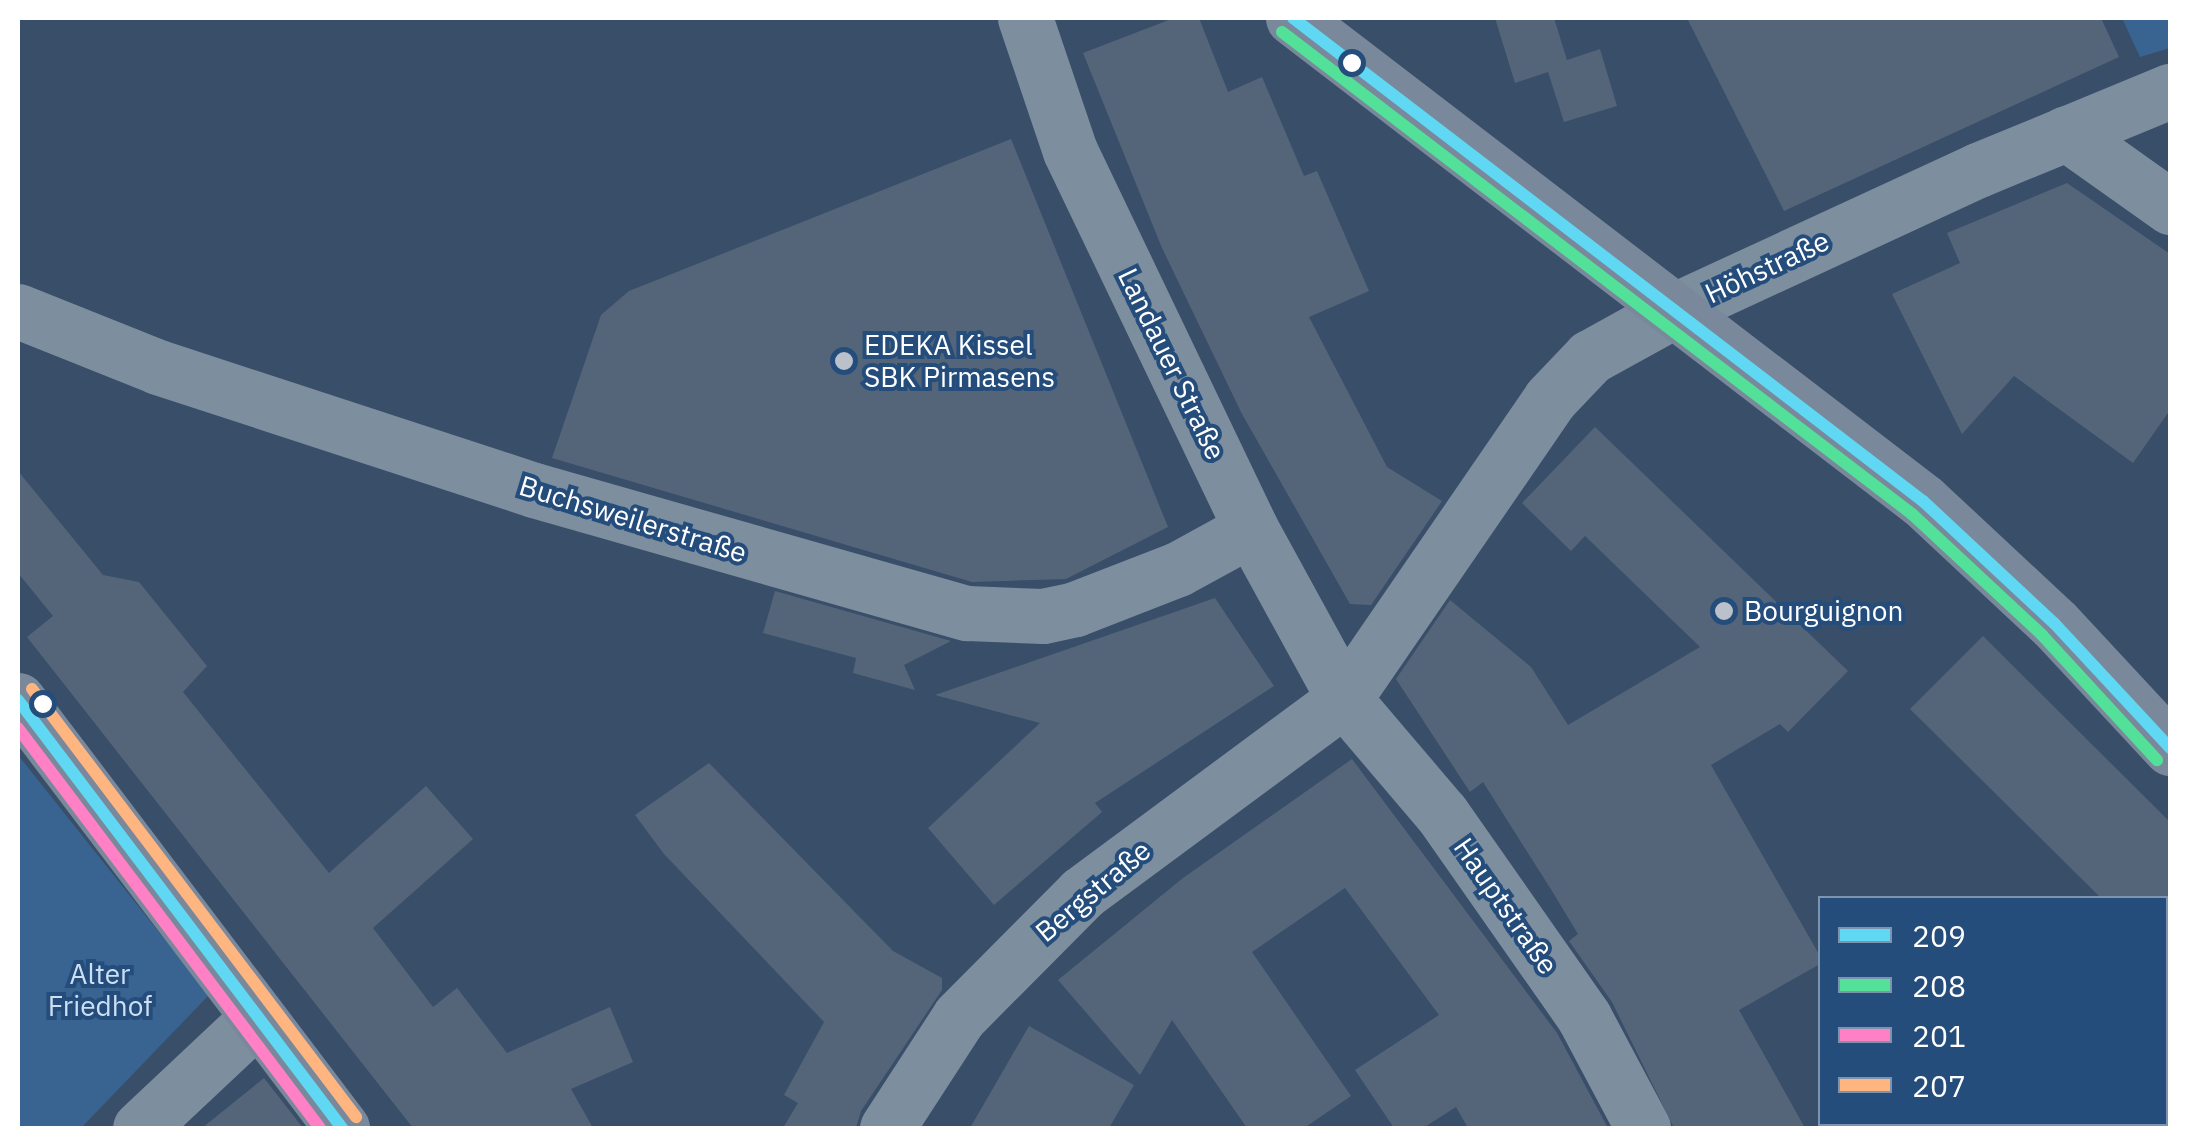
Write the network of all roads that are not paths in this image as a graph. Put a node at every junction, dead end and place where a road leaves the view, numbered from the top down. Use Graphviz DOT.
graph roads {
  1 [pos="1292,18"];
  2 [pos="1038,29"];
  3 [pos="2170,91"];
  4 [pos="2066,132"];
  5 [pos="2170,207"];
  6 [pos="1676,310"];
  7 [pos="18,311"];
  8 [pos="1251,529"];
  9 [pos="1344,699"];
  10 [pos="18,700"];
  11 [pos="2170,748"];
  12 [pos="258,1018"];
  13 [pos="140,1128"];
  14 [pos="342,1128"];
  15 [pos="887,1128"];
  16 [pos="1643,1128"];
  1 -- 6 [label="main road"];
  2 -- 8 [label="street, Landauer Straße"];
  3 -- 4 [label="street, Höhstraße"];
  4 -- 5 [label="street"];
  4 -- 6 [label="street, Höhstraße"];
  6 -- 9 [label="street, Höhstraße"];
  6 -- 11 [label="main road"];
  7 -- 8 [label="street, Buchsweilerstraße"];
  8 -- 9 [label="street, Landauer Straße"];
  9 -- 15 [label="street, Bergstraße"];
  9 -- 16 [label="street, Hauptstraße"];
  10 -- 12 [label="main road"];
  12 -- 13 [label="street"];
  12 -- 14 [label="main road"];
}
